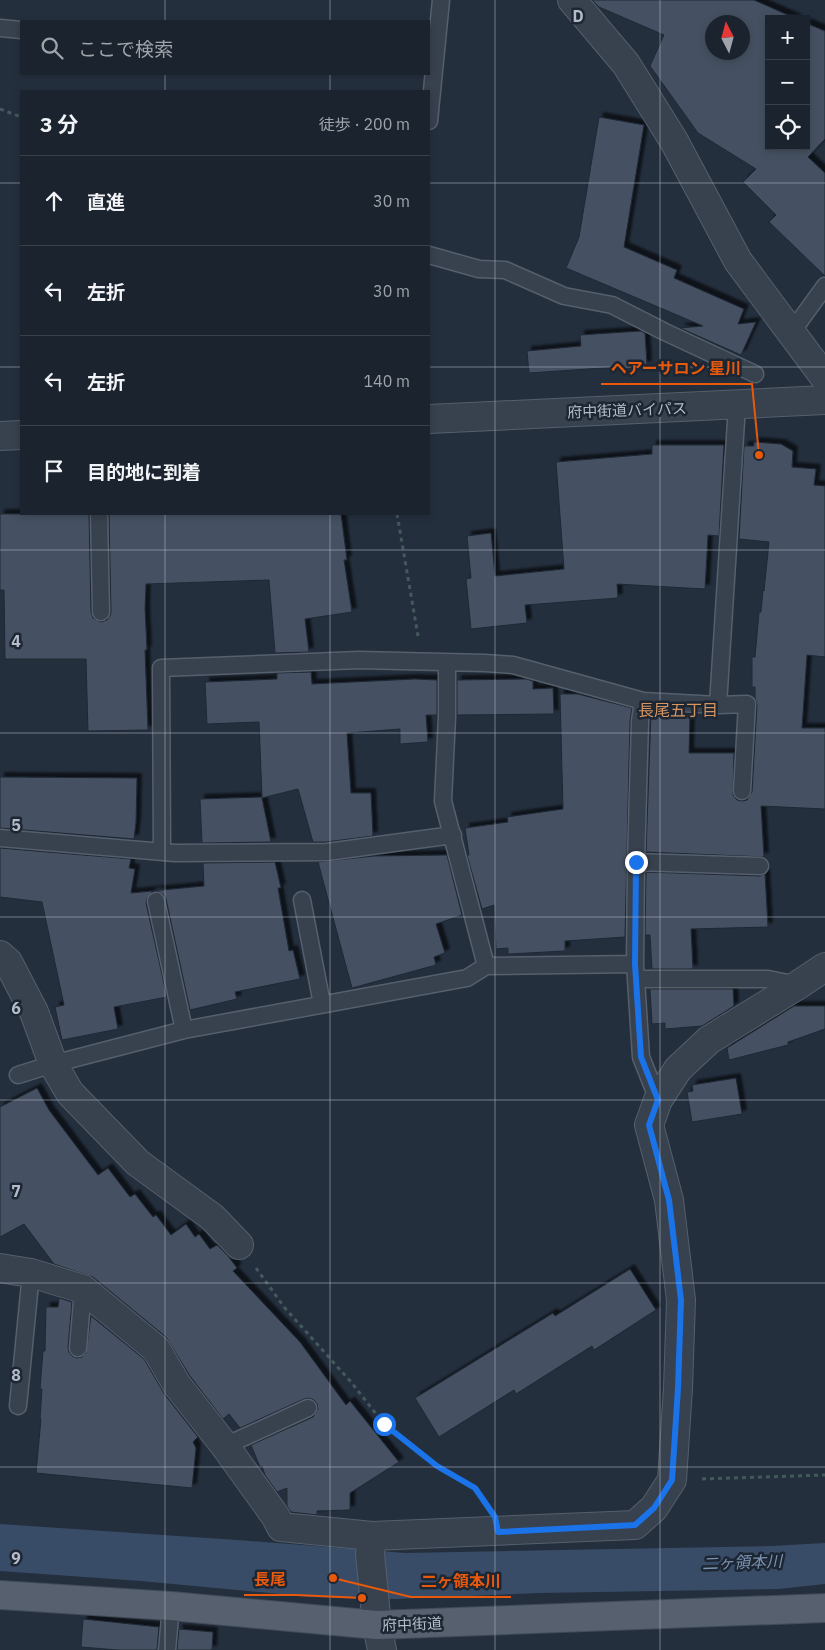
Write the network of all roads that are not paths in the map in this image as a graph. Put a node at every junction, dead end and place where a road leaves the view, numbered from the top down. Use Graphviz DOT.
graph roads {
  1 [pos="441,0"];
  2 [pos="572,0"];
  3 [pos="0,28"];
  4 [pos="20,30"];
  5 [pos="432,54"];
  6 [pos="430,99"];
  7 [pos="430,255"];
  8 [pos="825,286"];
  9 [pos="791,333"];
  10 [pos="755,374"];
  11 [pos="825,378"];
  12 [pos="825,400"];
  13 [pos="737,405"];
  14 [pos="430,419"];
  15 [pos="20,435"];
  16 [pos="0,436"];
  17 [pos="99,515"];
  18 [pos="101,612"];
  19 [pos="447,663"];
  20 [pos="643,701"];
  21 [pos="718,704"];
  22 [pos="742,791"];
  23 [pos="453,835"];
  24 [pos="0,838"];
  25 [pos="162,852"];
  26 [pos="636,862"];
  27 [pos="760,866"];
  28 [pos="302,900"];
  29 [pos="156,901"];
  30 [pos="0,955"];
  31 [pos="486,966"];
  32 [pos="825,967"];
  33 [pos="636,971"];
  34 [pos="798,985"];
  35 [pos="322,1004"];
  36 [pos="184,1030"];
  37 [pos="53,1064"];
  38 [pos="18,1075"];
  39 [pos="658,1100"];
  40 [pos="239,1245"];
  41 [pos="0,1268"];
  42 [pos="31,1273"];
  43 [pos="83,1289"];
  44 [pos="78,1348"];
  45 [pos="18,1406"];
  46 [pos="308,1408"];
  47 [pos="225,1446"];
  48 [pos="371,1545"];
  49 [pos="0,1595"];
  50 [pos="171,1606"];
  51 [pos="825,1608"];
  52 [pos="377,1626"];
  53 [pos="167,1650"];
  1 -- 5 [label="lane"];
  2 -- 9 [label="street"];
  3 -- 4 [label="lane"];
  5 -- 6 [label="lane"];
  7 -- 10 [label="lane"];
  8 -- 9 [label="lane"];
  9 -- 11 [label="street"];
  12 -- 13 [label="street, 府中街道バイパス"];
  13 -- 14 [label="street, 府中街道バイパス"];
  13 -- 21 [label="lane"];
  15 -- 16 [label="street"];
  17 -- 18 [label="lane"];
  19 -- 20 [label="lane"];
  19 -- 23 [label="lane"];
  19 -- 25 [label="lane"];
  20 -- 21 [label="lane"];
  20 -- 26 [label="lane"];
  21 -- 22 [label="lane"];
  23 -- 25 [label="lane"];
  23 -- 31 [label="lane"];
  24 -- 25 [label="lane"];
  26 -- 27 [label="lane"];
  26 -- 33 [label="lane"];
  28 -- 35 [label="lane"];
  29 -- 36 [label="lane"];
  30 -- 37 [label="street"];
  31 -- 33 [label="lane"];
  31 -- 35 [label="lane"];
  32 -- 34 [label="street"];
  33 -- 34 [label="lane"];
  33 -- 39 [label="lane"];
  34 -- 39 [label="street"];
  35 -- 36 [label="lane"];
  36 -- 37 [label="lane"];
  37 -- 38 [label="lane"];
  37 -- 40 [label="street"];
  39 -- 48 [label="street"];
  41 -- 42 [label="street"];
  42 -- 43 [label="street"];
  42 -- 45 [label="lane"];
  43 -- 44 [label="lane"];
  43 -- 47 [label="street"];
  46 -- 47 [label="lane"];
  47 -- 48 [label="street"];
  48 -- 52 [label="street"];
  49 -- 50 [label="main road, 府中街道"];
  50 -- 52 [label="main road, 府中街道"];
  50 -- 53 [label="lane"];
  51 -- 52 [label="main road, 府中街道"];
}
